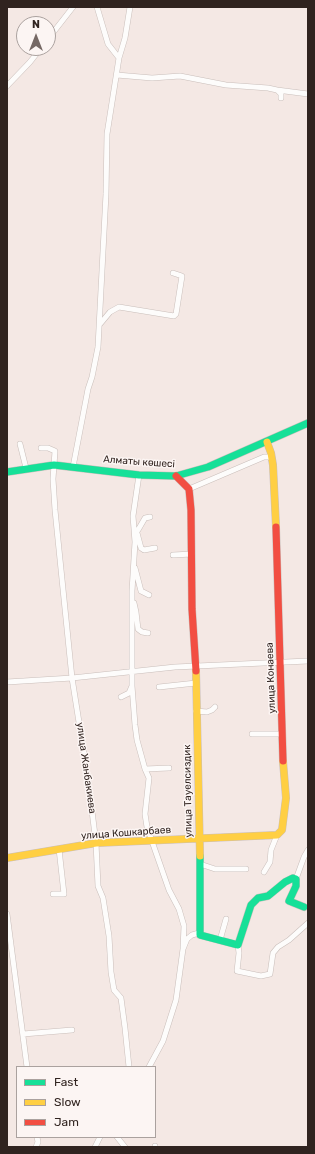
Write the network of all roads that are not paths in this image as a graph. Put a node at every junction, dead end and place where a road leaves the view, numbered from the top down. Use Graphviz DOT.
graph roads {
  1 [pos="73,7"];
  2 [pos="97,7"];
  3 [pos="130,7"];
  4 [pos="56,29"];
  5 [pos="35,56"];
  6 [pos="119,58"];
  7 [pos="117,75"];
  8 [pos="7,86"];
  9 [pos="277,90"];
  10 [pos="308,94"];
  11 [pos="280,98"];
  12 [pos="173,273"];
  13 [pos="99,325"];
  14 [pos="308,423"];
  15 [pos="267,442"];
  16 [pos="20,444"];
  17 [pos="41,448"];
  18 [pos="272,459"];
  19 [pos="54,465"];
  20 [pos="73,467"];
  21 [pos="26,468"];
  22 [pos="7,472"];
  23 [pos="139,474"];
  24 [pos="176,476"];
  25 [pos="189,489"];
  26 [pos="150,517"];
  27 [pos="135,532"];
  28 [pos="155,548"];
  29 [pos="173,554"];
  30 [pos="192,554"];
  31 [pos="134,560"];
  32 [pos="149,595"];
  33 [pos="132,598"];
  34 [pos="148,633"];
  35 [pos="308,661"];
  36 [pos="281,662"];
  37 [pos="196,666"];
  38 [pos="133,671"];
  39 [pos="72,678"];
  40 [pos="7,682"];
  41 [pos="196,683"];
  42 [pos="132,686"];
  43 [pos="159,687"];
  44 [pos="121,698"];
  45 [pos="215,707"];
  46 [pos="196,712"];
  47 [pos="252,734"];
  48 [pos="282,734"];
  49 [pos="169,768"];
  50 [pos="145,769"];
  51 [pos="277,835"];
  52 [pos="199,838"];
  53 [pos="151,841"];
  54 [pos="96,843"];
  55 [pos="59,849"];
  56 [pos="308,850"];
  57 [pos="7,858"];
  58 [pos="200,864"];
  59 [pos="246,869"];
  60 [pos="264,872"];
  61 [pos="296,879"];
  62 [pos="53,894"];
  63 [pos="304,907"];
  64 [pos="7,914"];
  65 [pos="226,919"];
  66 [pos="308,923"];
  67 [pos="184,928"];
  68 [pos="196,934"];
  69 [pos="220,940"];
  70 [pos="238,945"];
  71 [pos="183,949"];
  72 [pos="72,1030"];
  73 [pos="23,1034"];
  74 [pos="26,1066"];
  75 [pos="129,1066"];
  76 [pos="150,1066"];
  77 [pos="100,1138"];
  78 [pos="118,1138"];
  79 [pos="95,1147"];
  80 [pos="125,1147"];
  1 -- 4 [label="street"];
  2 -- 6 [label="street"];
  3 -- 6 [label="street"];
  5 -- 8 [label="street"];
  6 -- 7 [label="street"];
  7 -- 9 [label="street"];
  7 -- 13 [label="street"];
  9 -- 10 [label="street"];
  9 -- 11 [label="street"];
  12 -- 13 [label="street"];
  13 -- 20 [label="street"];
  14 -- 15 [label="street, Алматы көшесі"];
  15 -- 18 [label="street, улица Конаева"];
  15 -- 24 [label="street, Алматы көшесі"];
  16 -- 21 [label="street"];
  17 -- 19 [label="street, улица Жанбакиева"];
  18 -- 25 [label="street"];
  18 -- 36 [label="street, улица Конаева"];
  19 -- 20 [label="street, Алматы көшесі"];
  19 -- 21 [label="street, Алматы көшесі"];
  19 -- 39 [label="street, улица Жанбакиева"];
  20 -- 23 [label="street, Алматы көшесі"];
  21 -- 22 [label="street, Алматы көшесі"];
  23 -- 24 [label="street, Алматы көшесі"];
  23 -- 27 [label="street"];
  24 -- 25 [label="street"];
  25 -- 30 [label="street, улица Тауелсиздик"];
  26 -- 27 [label="street"];
  27 -- 28 [label="street"];
  27 -- 31 [label="street"];
  29 -- 30 [label="street"];
  30 -- 37 [label="street, улица Тауелсиздик"];
  31 -- 32 [label="street"];
  31 -- 33 [label="street"];
  33 -- 34 [label="street"];
  33 -- 38 [label="street"];
  35 -- 36 [label="street"];
  36 -- 37 [label="street"];
  36 -- 48 [label="street, улица Конаева"];
  37 -- 38 [label="street"];
  37 -- 41 [label="street, улица Тауелсиздик"];
  38 -- 39 [label="street"];
  38 -- 42 [label="street"];
  39 -- 40 [label="street"];
  39 -- 54 [label="street, улица Жанбакиева"];
  41 -- 43 [label="street"];
  41 -- 46 [label="street, улица Тауелсиздик"];
  42 -- 44 [label="street"];
  42 -- 50 [label="street"];
  45 -- 46 [label="street"];
  46 -- 52 [label="street, улица Тауелсиздик"];
  47 -- 48 [label="street"];
  48 -- 51 [label="street, улица Конаева"];
  49 -- 50 [label="street"];
  50 -- 53 [label="street"];
  51 -- 52 [label="street"];
  51 -- 60 [label="street"];
  52 -- 53 [label="street, улица Кошкарбаев"];
  52 -- 58 [label="street, улица Тауелсиздик"];
  53 -- 54 [label="street, улица Кошкарбаев"];
  53 -- 67 [label="street"];
  54 -- 55 [label="street, улица Кошкарбаев"];
  54 -- 75 [label="street, улица Жанбакиева"];
  55 -- 57 [label="street, улица Кошкарбаев"];
  55 -- 62 [label="street"];
  56 -- 61 [label="street"];
  58 -- 59 [label="street"];
  58 -- 68 [label="street, улица Тауелсиздик"];
  61 -- 63 [label="street"];
  61 -- 70 [label="street"];
  64 -- 73 [label="street"];
  65 -- 69 [label="street"];
  66 -- 70 [label="street"];
  67 -- 68 [label="street"];
  67 -- 71 [label="street"];
  68 -- 69 [label="street"];
  68 -- 71 [label="street"];
  69 -- 70 [label="street"];
  71 -- 76 [label="street"];
  72 -- 73 [label="street"];
  73 -- 74 [label="street"];
  77 -- 79 [label="street"];
  78 -- 80 [label="street"];
}
